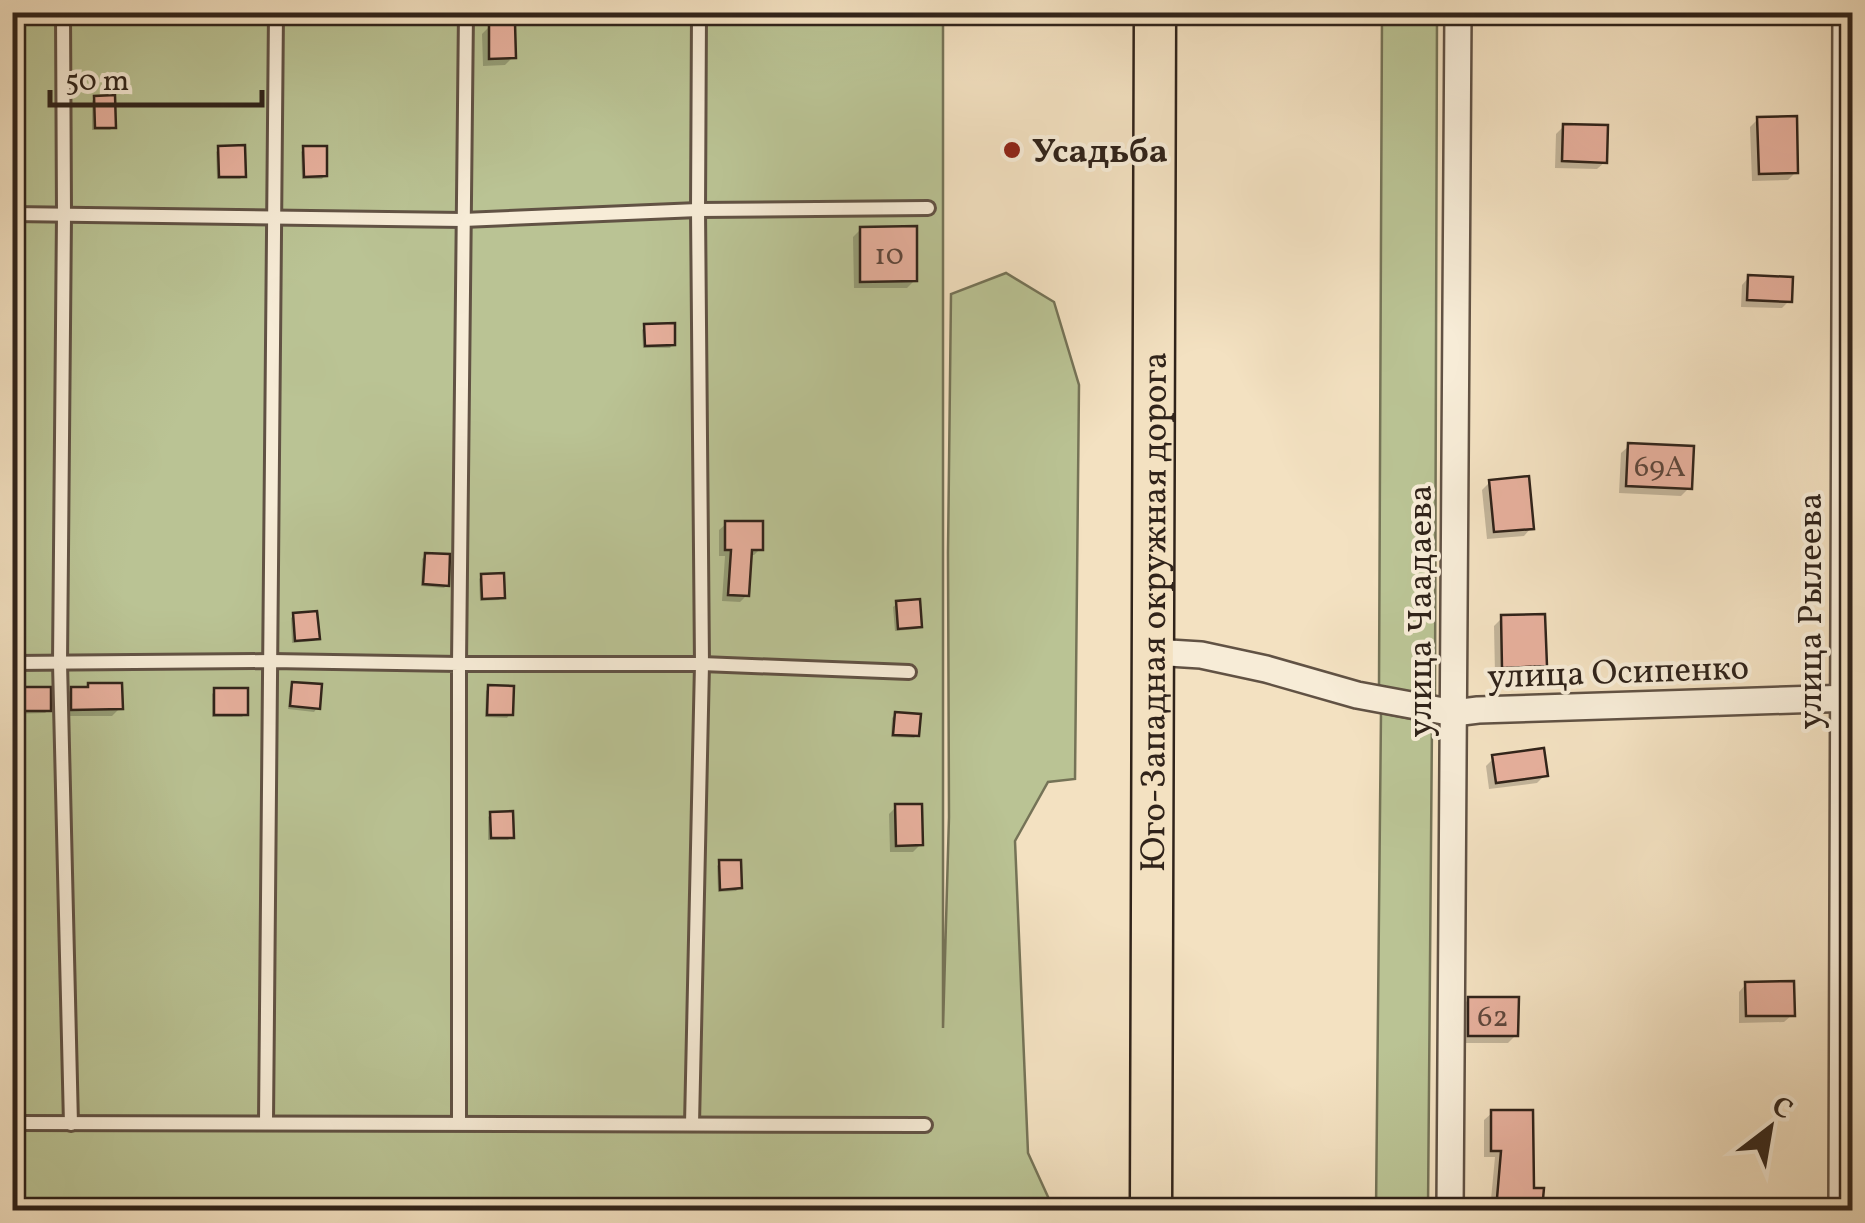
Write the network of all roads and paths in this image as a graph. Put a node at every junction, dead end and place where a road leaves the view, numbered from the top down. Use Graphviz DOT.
graph roads {
  1 [pos="64,12"];
  2 [pos="276,12"];
  3 [pos="466,12"];
  4 [pos="700,12"];
  5 [pos="1155,12"];
  6 [pos="1458,12"];
  7 [pos="1846,12"];
  8 [pos="928,208"];
  9 [pos="698,210"];
  10 [pos="12,214"];
  11 [pos="64,214"];
  12 [pos="276,217"];
  13 [pos="463,220"];
  14 [pos="1153,652"];
  15 [pos="270,661"];
  16 [pos="12,663"];
  17 [pos="60,663"];
  18 [pos="459,664"];
  19 [pos="702,664"];
  20 [pos="909,672"];
  21 [pos="1848,698"];
  22 [pos="1454,713"];
  23 [pos="266,1122"];
  24 [pos="459,1123"];
  25 [pos="12,1124"];
  26 [pos="71,1124"];
  27 [pos="692,1124"];
  28 [pos="925,1125"];
  29 [pos="1151,1210"];
  30 [pos="1450,1210"];
  31 [pos="1842,1210"];
  1 -- 11 [label="lane"];
  2 -- 12 [label="lane"];
  3 -- 13 [label="lane"];
  4 -- 9 [label="lane"];
  5 -- 14 [label="highway, Юго-Западная окружная дорога"];
  6 -- 22 [label="street, улица Чаадаева"];
  7 -- 21 [label="street, улица Рылеева"];
  8 -- 9 [label="lane"];
  9 -- 13 [label="lane"];
  9 -- 19 [label="lane"];
  10 -- 11 [label="lane"];
  11 -- 12 [label="lane"];
  11 -- 17 [label="lane"];
  12 -- 13 [label="lane"];
  12 -- 15 [label="lane"];
  13 -- 18 [label="lane"];
  14 -- 22 [label="street, улица Осипенко"];
  14 -- 29 [label="highway, Юго-Западная окружная дорога"];
  15 -- 17 [label="lane"];
  15 -- 18 [label="lane"];
  15 -- 23 [label="lane"];
  16 -- 17 [label="lane"];
  17 -- 26 [label="lane"];
  18 -- 19 [label="lane"];
  18 -- 24 [label="lane"];
  19 -- 20 [label="lane"];
  19 -- 27 [label="lane"];
  21 -- 22 [label="street, улица Осипенко"];
  21 -- 31 [label="street, улица Рылеева"];
  22 -- 30 [label="street, улица Чаадаева"];
  23 -- 24 [label="lane"];
  23 -- 26 [label="lane"];
  24 -- 27 [label="lane"];
  25 -- 26 [label="lane"];
  27 -- 28 [label="lane"];
}
